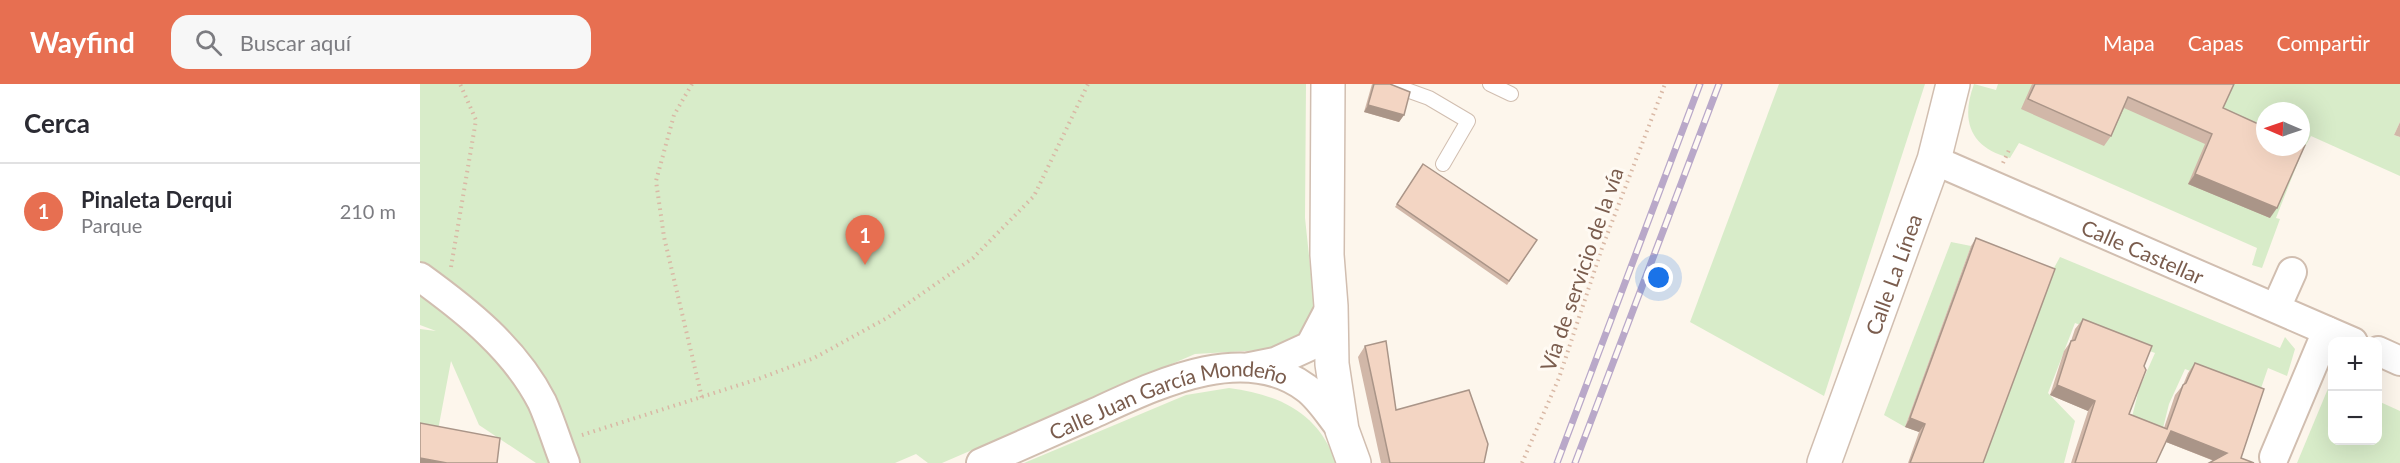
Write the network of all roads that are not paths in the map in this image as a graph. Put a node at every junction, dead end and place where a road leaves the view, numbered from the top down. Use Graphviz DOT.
graph roads {
  1 [pos="1344,84"];
  2 [pos="1390,84"];
  3 [pos="1490,84"];
  4 [pos="1953,84"];
  5 [pos="1511,94"];
  6 [pos="1328,99"];
  7 [pos="1934,160"];
  8 [pos="1443,164"];
  9 [pos="2292,273"];
  10 [pos="420,277"];
  11 [pos="1332,306"];
  12 [pos="2276,308"];
  13 [pos="2326,331"];
  14 [pos="2341,337"];
  15 [pos="2382,353"];
  16 [pos="1294,354"];
  17 [pos="2400,360"];
  18 [pos="1332,364"];
  19 [pos="1248,367"];
  20 [pos="1307,388"];
  21 [pos="1342,430"];
  22 [pos="2274,457"];
  23 [pos="565,463"];
  24 [pos="981,463"];
  25 [pos="1353,463"];
  26 [pos="1824,463"];
  1 -- 6 [label="street"];
  2 -- 8 [label="lane"];
  3 -- 5 [label="lane"];
  4 -- 7 [label="street, Calle La Línea"];
  6 -- 11 [label="street, Calle Juan García Mondeño"];
  7 -- 12 [label="street, Calle Castellar"];
  7 -- 26 [label="street, Calle La Línea"];
  9 -- 12 [label="street"];
  10 -- 23 [label="street"];
  11 -- 16 [label="street"];
  11 -- 18 [label="street, Calle Juan García Mondeño"];
  12 -- 13 [label="street, Calle Castellar"];
  13 -- 14 [label="street, Calle Castellar"];
  13 -- 22 [label="street"];
  15 -- 17 [label="street"];
  16 -- 18 [label="street"];
  16 -- 19 [label="street"];
  18 -- 20 [label="street"];
  18 -- 21 [label="street, Calle Juan García Mondeño"];
  19 -- 20 [label="street, Calle Juan García Mondeño"];
  19 -- 24 [label="street, Calle Juan García Mondeño"];
  20 -- 21 [label="street, Calle Juan García Mondeño"];
  21 -- 25 [label="street, Calle Juan García Mondeño"];
}
